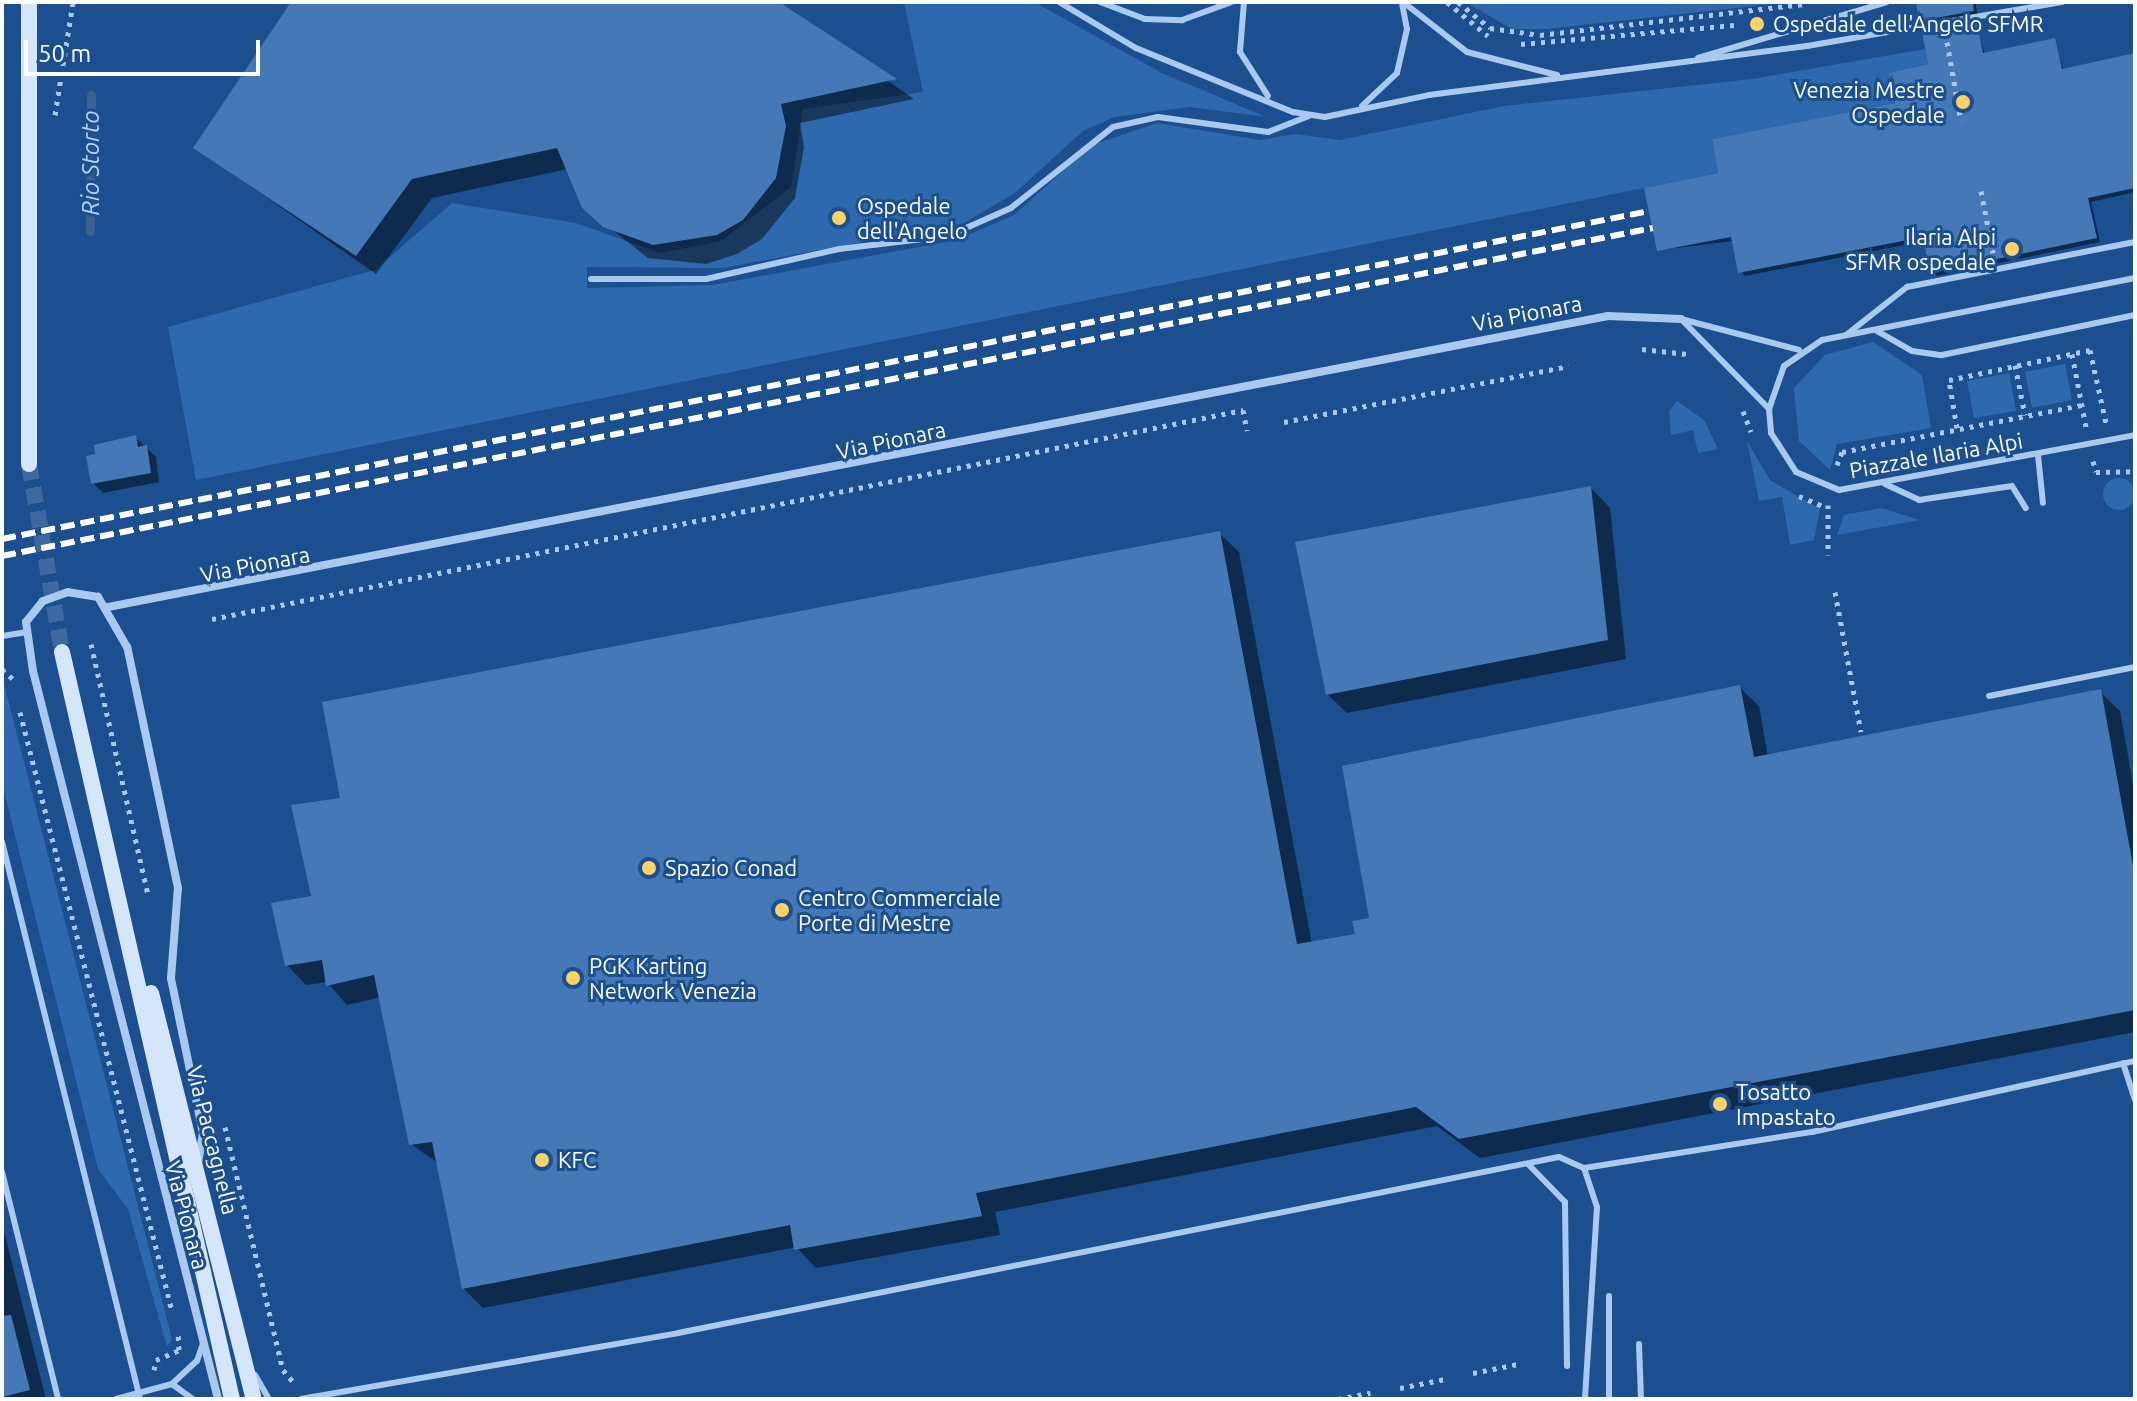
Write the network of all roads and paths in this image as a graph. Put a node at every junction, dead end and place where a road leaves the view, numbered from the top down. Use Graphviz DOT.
graph roads {
  1 [pos="29,2"];
  2 [pos="73,2"];
  3 [pos="1059,2"];
  4 [pos="1100,2"];
  5 [pos="1232,2"];
  6 [pos="1244,2"];
  7 [pos="1402,2"];
  8 [pos="1447,2"];
  9 [pos="1458,2"];
  10 [pos="1812,2"];
  11 [pos="1887,2"];
  12 [pos="2063,2"];
  13 [pos="1812,11"];
  14 [pos="1775,19"];
  15 [pos="1750,24"];
  16 [pos="1502,41"];
  17 [pos="1947,42"];
  18 [pos="1517,44"];
  19 [pos="1680,63"];
  20 [pos="1564,76"];
  21 [pos="57,90"];
  22 [pos="1273,102"];
  23 [pos="1344,114"];
  24 [pos="1309,116"];
  25 [pos="1961,121"];
  26 [pos="1981,191"];
  27 [pos="2135,242"];
  28 [pos="1993,255"];
  29 [pos="2135,278"];
  30 [pos="591,279"];
  31 [pos="2135,315"];
  32 [pos="1681,319"];
  33 [pos="1875,330"];
  34 [pos="1846,335"];
  35 [pos="1642,349"];
  36 [pos="1799,350"];
  37 [pos="2072,354"];
  38 [pos="1694,357"];
  39 [pos="2015,365"];
  40 [pos="1569,366"];
  41 [pos="1739,401"];
  42 [pos="2082,405"];
  43 [pos="1769,409"];
  44 [pos="2025,415"];
  45 [pos="1284,422"];
  46 [pos="2085,423"];
  47 [pos="2106,423"];
  48 [pos="1957,428"];
  49 [pos="1247,431"];
  50 [pos="2135,435"];
  51 [pos="1753,438"];
  52 [pos="2038,455"];
  53 [pos="29,464"];
  54 [pos="1837,465"];
  55 [pos="2135,471"];
  56 [pos="2096,472"];
  57 [pos="1885,484"];
  58 [pos="1790,489"];
  59 [pos="2043,503"];
  60 [pos="1828,504"];
  61 [pos="1836,508"];
  62 [pos="2026,508"];
  63 [pos="1828,555"];
  64 [pos="1835,592"];
  65 [pos="108,607"];
  66 [pos="212,619"];
  67 [pos="26,632"];
  68 [pos="2,636"];
  69 [pos="91,644"];
  70 [pos="62,652"];
  71 [pos="2135,667"];
  72 [pos="2,669"];
  73 [pos="1989,696"];
  74 [pos="1861,732"];
  75 [pos="2,842"];
  76 [pos="122,894"];
  77 [pos="148,894"];
  78 [pos="2135,1061"];
  79 [pos="2123,1063"];
  80 [pos="2135,1100"];
  81 [pos="222,1116"];
  82 [pos="1528,1164"];
  83 [pos="198,1167"];
  84 [pos="1584,1168"];
  85 [pos="2,1172"];
  86 [pos="1609,1296"];
  87 [pos="203,1344"];
  88 [pos="1639,1344"];
  89 [pos="244,1357"];
  90 [pos="1518,1364"];
  91 [pos="1567,1366"];
  92 [pos="154,1370"];
  93 [pos="1473,1373"];
  94 [pos="1445,1379"];
  95 [pos="172,1384"];
  96 [pos="1400,1388"];
  97 [pos="1370,1393"];
  98 [pos="139,1396"];
  99 [pos="58,1399"];
  100 [pos="116,1399"];
  101 [pos="193,1399"];
  102 [pos="218,1399"];
  103 [pos="232,1399"];
  104 [pos="254,1399"];
  105 [pos="269,1399"];
  106 [pos="301,1399"];
  107 [pos="1338,1399"];
  108 [pos="1585,1399"];
  109 [pos="1609,1399"];
  110 [pos="1641,1399"];
  1 -- 53 [label="street"];
  2 -- 21 [label="path"];
  3 -- 22 [label="lane"];
  4 -- 5 [label="lane"];
  6 -- 22 [label="lane"];
  7 -- 20 [label="lane"];
  7 -- 23 [label="lane"];
  8 -- 16 [label="path"];
  9 -- 10 [label="path"];
  11 -- 19 [label="lane"];
  12 -- 19 [label="lane"];
  13 -- 14 [label="path"];
  15 -- 18 [label="path"];
  17 -- 25 [label="path"];
  19 -- 20 [label="lane"];
  20 -- 23 [label="lane"];
  22 -- 24 [label="lane"];
  23 -- 24 [label="lane"];
  24 -- 30 [label="lane"];
  26 -- 28 [label="path"];
  27 -- 34 [label="lane"];
  29 -- 33 [label="lane"];
  31 -- 33 [label="lane"];
  32 -- 36 [label="lane, Via Pionara"];
  32 -- 43 [label="lane"];
  32 -- 65 [label="street, Via Pionara"];
  33 -- 34 [label="lane"];
  34 -- 36 [label="lane"];
  35 -- 38 [label="path"];
  36 -- 43 [label="lane"];
  37 -- 39 [label="path"];
  37 -- 42 [label="path"];
  37 -- 47 [label="path"];
  39 -- 44 [label="path"];
  39 -- 48 [label="path"];
  40 -- 45 [label="path"];
  41 -- 51 [label="path"];
  42 -- 44 [label="path"];
  42 -- 46 [label="path"];
  43 -- 57 [label="lane, Piazzale Ilaria Alpi"];
  44 -- 48 [label="path"];
  48 -- 54 [label="path"];
  49 -- 66 [label="path"];
  50 -- 52 [label="lane, Piazzale Ilaria Alpi"];
  52 -- 57 [label="lane, Piazzale Ilaria Alpi"];
  52 -- 59 [label="lane"];
  55 -- 56 [label="path"];
  57 -- 62 [label="lane"];
  58 -- 60 [label="path"];
  60 -- 61 [label="path"];
  60 -- 63 [label="path"];
  64 -- 74 [label="path"];
  65 -- 67 [label="street"];
  65 -- 83 [label="street, Via Pionara"];
  67 -- 68 [label="lane"];
  67 -- 87 [label="street, Via Pionara"];
  69 -- 77 [label="path"];
  70 -- 76 [label="street, Via Paccagnella"];
  71 -- 73 [label="lane"];
  72 -- 92 [label="path"];
  75 -- 98 [label="lane"];
  76 -- 83 [label="street, Via Paccagnella"];
  76 -- 103 [label="street, Via Paccagnella"];
  78 -- 79 [label="lane"];
  79 -- 80 [label="lane"];
  79 -- 84 [label="lane"];
  81 -- 106 [label="path"];
  82 -- 84 [label="lane"];
  82 -- 91 [label="lane"];
  82 -- 106 [label="lane"];
  83 -- 89 [label="street, Via Paccagnella"];
  84 -- 108 [label="lane"];
  85 -- 99 [label="lane"];
  86 -- 109 [label="lane"];
  87 -- 95 [label="lane"];
  87 -- 102 [label="street, Via Pionara"];
  88 -- 110 [label="lane"];
  89 -- 104 [label="street, Via Paccagnella"];
  89 -- 105 [label="lane"];
  90 -- 93 [label="path"];
  94 -- 96 [label="path"];
  95 -- 98 [label="lane"];
  95 -- 101 [label="lane"];
  97 -- 107 [label="path"];
  98 -- 100 [label="lane"];
}
